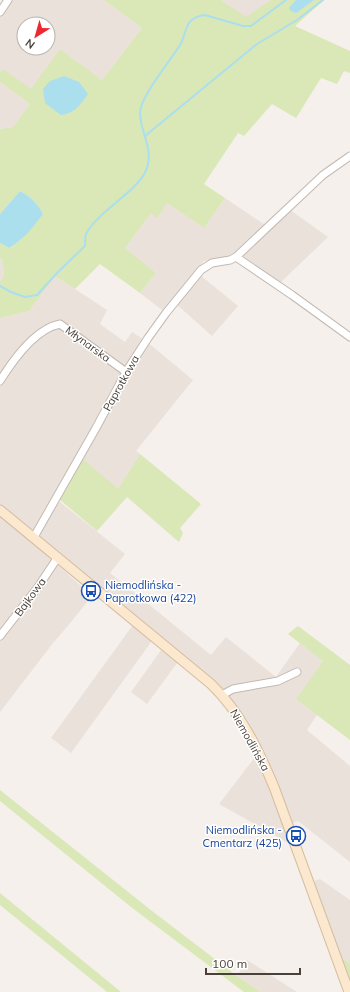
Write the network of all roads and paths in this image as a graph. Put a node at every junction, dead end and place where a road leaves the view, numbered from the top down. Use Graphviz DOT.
graph roads {
  1 [pos="5,1"];
  2 [pos="0,12"];
  3 [pos="350,156"];
  4 [pos="236,257"];
  5 [pos="350,336"];
  6 [pos="126,372"];
  7 [pos="0,380"];
  8 [pos="0,510"];
  9 [pos="34,537"];
  10 [pos="58,557"];
  11 [pos="0,636"];
  12 [pos="297,672"];
  13 [pos="222,695"];
  14 [pos="349,992"];
  1 -- 2 [label="street"];
  3 -- 4 [label="street, Paprotkowa"];
  4 -- 5 [label="street"];
  4 -- 6 [label="street, Paprotkowa"];
  6 -- 7 [label="street, Młynarska"];
  6 -- 9 [label="street, Paprotkowa"];
  8 -- 9 [label="main road, Niemodlińska"];
  9 -- 10 [label="main road, Niemodlińska"];
  10 -- 11 [label="street, Bajkowa"];
  10 -- 13 [label="main road, Niemodlińska"];
  12 -- 13 [label="street"];
  13 -- 14 [label="main road, Niemodlińska"];
}
